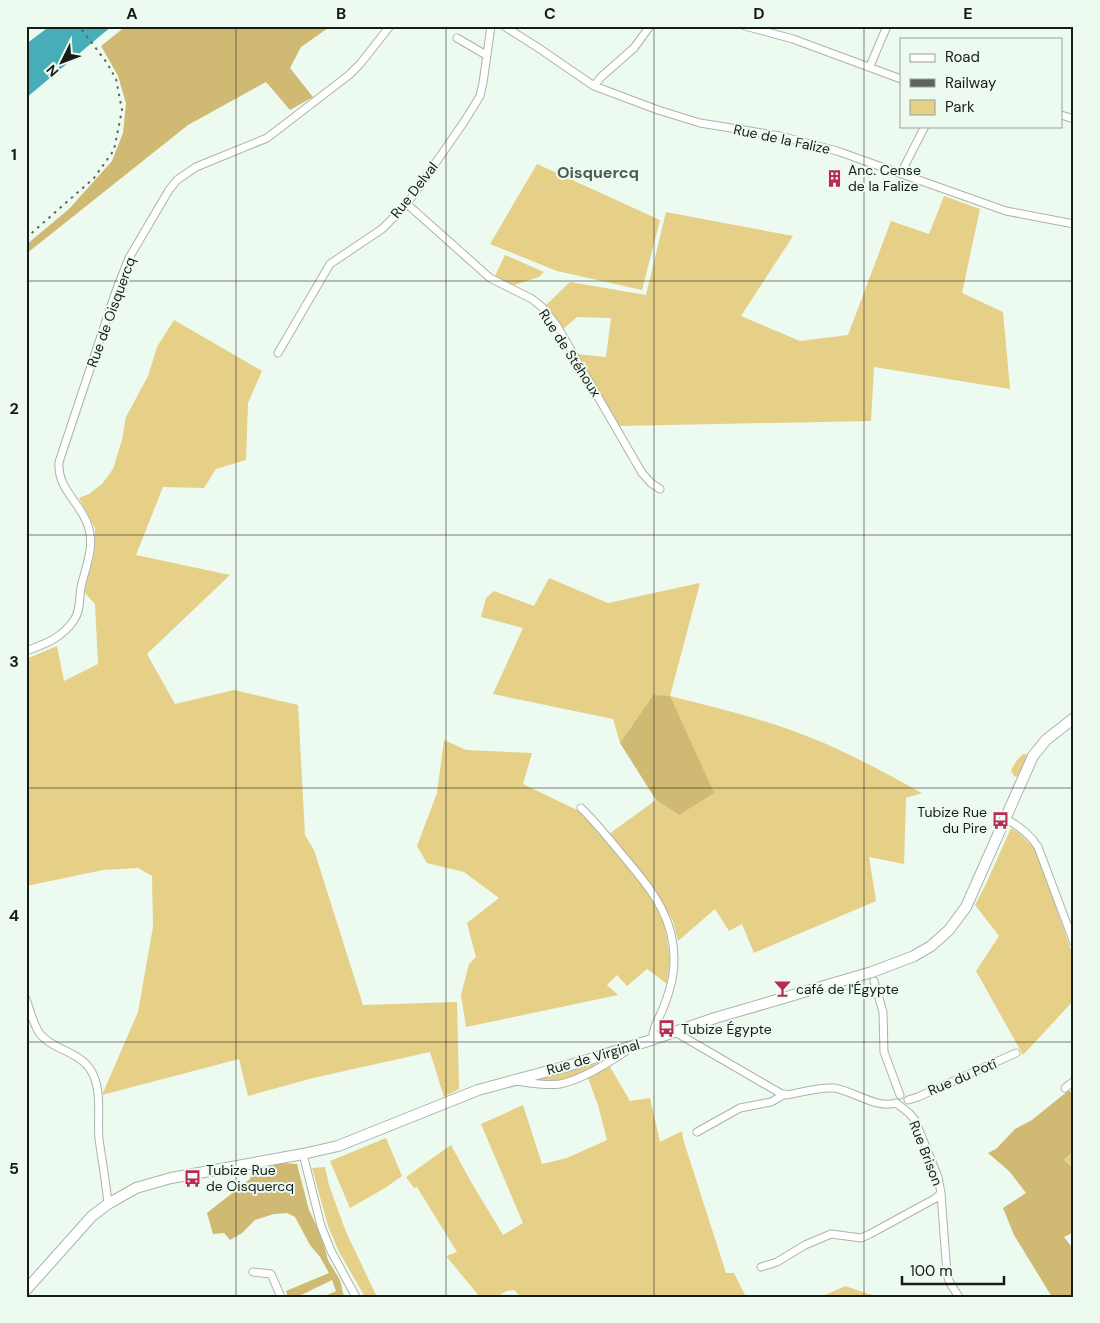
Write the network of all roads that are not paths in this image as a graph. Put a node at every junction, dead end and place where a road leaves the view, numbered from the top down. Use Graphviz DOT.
graph roads {
  1 [pos="390,26"];
  2 [pos="491,26"];
  3 [pos="504,26"];
  4 [pos="650,26"];
  5 [pos="744,26"];
  6 [pos="887,26"];
  7 [pos="457,38"];
  8 [pos="486,55"];
  9 [pos="870,66"];
  10 [pos="900,79"];
  11 [pos="594,86"];
  12 [pos="1062,115"];
  13 [pos="1074,119"];
  14 [pos="924,128"];
  15 [pos="901,173"];
  16 [pos="407,204"];
  17 [pos="1074,224"];
  18 [pos="278,354"];
  19 [pos="660,489"];
  20 [pos="26,651"];
  21 [pos="1074,718"];
  22 [pos="581,808"];
  23 [pos="1006,819"];
  24 [pos="1074,943"];
  25 [pos="874,981"];
  26 [pos="26,999"];
  27 [pos="675,1032"];
  28 [pos="653,1040"];
  29 [pos="634,1046"];
  30 [pos="1016,1053"];
  31 [pos="509,1080"];
  32 [pos="1074,1081"];
  33 [pos="1065,1088"];
  34 [pos="785,1094"];
  35 [pos="900,1095"];
  36 [pos="908,1100"];
  37 [pos="899,1105"];
  38 [pos="697,1132"];
  39 [pos="303,1154"];
  40 [pos="941,1193"];
  41 [pos="108,1204"];
  42 [pos="761,1267"];
  43 [pos="253,1272"];
  44 [pos="26,1290"];
  45 [pos="281,1297"];
  46 [pos="356,1297"];
  47 [pos="959,1297"];
  1 -- 20 [label="street, Rue de Oisquercq"];
  2 -- 8 [label="street, Rue Delval"];
  3 -- 11 [label="street, Rue de la Falize"];
  4 -- 11 [label="street"];
  5 -- 9 [label="street"];
  6 -- 9 [label="street"];
  7 -- 8 [label="street"];
  8 -- 16 [label="street, Rue Delval"];
  9 -- 10 [label="street"];
  11 -- 15 [label="street, Rue de la Falize"];
  12 -- 13 [label="street"];
  14 -- 15 [label="street"];
  15 -- 17 [label="street, Rue de la Falize"];
  16 -- 18 [label="street, Rue Delval"];
  16 -- 19 [label="street, Rue de Stéhoux"];
  21 -- 23 [label="street, Rue de Virginal"];
  22 -- 28 [label="street"];
  23 -- 24 [label="street"];
  23 -- 27 [label="street, Rue de Virginal"];
  25 -- 35 [label="street"];
  26 -- 41 [label="street"];
  27 -- 28 [label="street, Rue de Virginal"];
  27 -- 34 [label="street"];
  28 -- 29 [label="street, Rue de Virginal"];
  29 -- 31 [label="street, Rue de Virginal"];
  29 -- 31 [label="street"];
  30 -- 36 [label="street, Rue du Potî"];
  31 -- 39 [label="street, Rue de Virginal"];
  32 -- 33 [label="street"];
  34 -- 37 [label="street"];
  34 -- 38 [label="street"];
  35 -- 36 [label="street"];
  35 -- 37 [label="street"];
  36 -- 37 [label="street, Rue du Potî"];
  37 -- 40 [label="street, Rue Brison"];
  39 -- 41 [label="street, Rue de Virginal"];
  39 -- 46 [label="street"];
  40 -- 42 [label="street"];
  40 -- 47 [label="street, Rue Brison"];
  41 -- 44 [label="street, Rue de Virginal"];
  43 -- 45 [label="street"];
}
